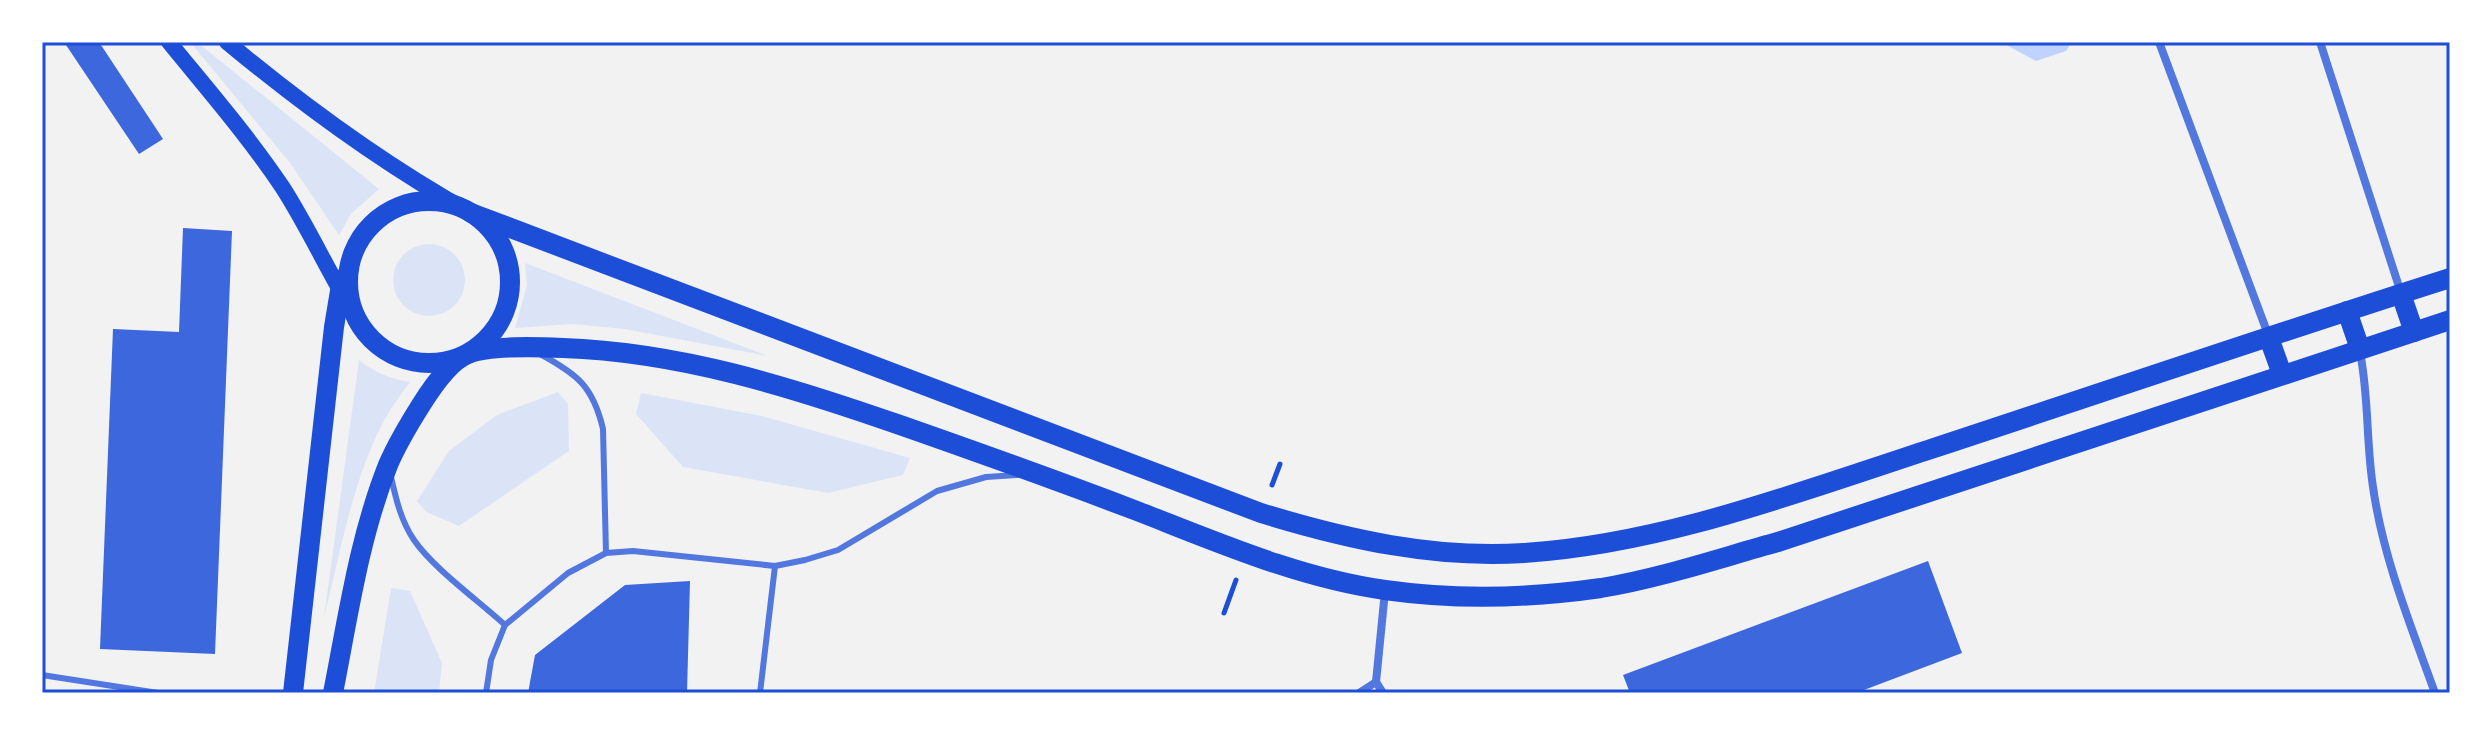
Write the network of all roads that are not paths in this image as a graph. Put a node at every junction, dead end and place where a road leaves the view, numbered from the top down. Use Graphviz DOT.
graph roads {
  1 [pos="169,42"];
  2 [pos="227,42"];
  3 [pos="2159,42"];
  4 [pos="2320,42"];
  5 [pos="471,213"];
  6 [pos="356,246"];
  7 [pos="2450,278"];
  8 [pos="339,289"];
  9 [pos="2401,294"];
  10 [pos="2347,311"];
  11 [pos="2450,320"];
  12 [pos="2414,332"];
  13 [pos="366,333"];
  14 [pos="2269,338"];
  15 [pos="527,347"];
  16 [pos="2360,349"];
  17 [pos="467,354"];
  18 [pos="2282,374"];
  19 [pos="388,465"];
  20 [pos="1040,474"];
  21 [pos="606,553"];
  22 [pos="775,566"];
  23 [pos="1385,590"];
  24 [pos="505,625"];
  25 [pos="42,675"];
  26 [pos="1376,682"];
  27 [pos="158,693"];
  28 [pos="293,693"];
  29 [pos="333,693"];
  30 [pos="486,693"];
  31 [pos="760,693"];
  32 [pos="1359,693"];
  33 [pos="1383,693"];
  34 [pos="2435,693"];
  1 -- 8 [label="main road"];
  2 -- 5 [label="main road"];
  3 -- 14 [label="street"];
  4 -- 9 [label="street"];
  5 -- 6 [label="main road"];
  5 -- 14 [label="main road"];
  5 -- 17 [label="main road"];
  6 -- 8 [label="main road"];
  6 -- 13 [label="main road"];
  7 -- 9 [label="main road"];
  8 -- 13 [label="main road"];
  8 -- 28 [label="main road"];
  9 -- 10 [label="main road"];
  9 -- 12 [label="main road"];
  10 -- 14 [label="main road"];
  10 -- 16 [label="main road"];
  11 -- 12 [label="main road"];
  12 -- 16 [label="main road"];
  13 -- 17 [label="main road"];
  14 -- 18 [label="main road"];
  15 -- 17 [label="main road"];
  15 -- 20 [label="main road"];
  15 -- 21 [label="lane"];
  16 -- 18 [label="main road"];
  16 -- 34 [label="street"];
  17 -- 19 [label="main road"];
  18 -- 23 [label="main road"];
  19 -- 24 [label="lane"];
  19 -- 29 [label="main road"];
  20 -- 22 [label="lane"];
  20 -- 23 [label="main road"];
  21 -- 22 [label="lane"];
  21 -- 24 [label="lane"];
  22 -- 31 [label="lane"];
  23 -- 26 [label="street"];
  24 -- 30 [label="lane"];
  25 -- 27 [label="lane"];
  26 -- 32 [label="street"];
  26 -- 33 [label="street"];
}
